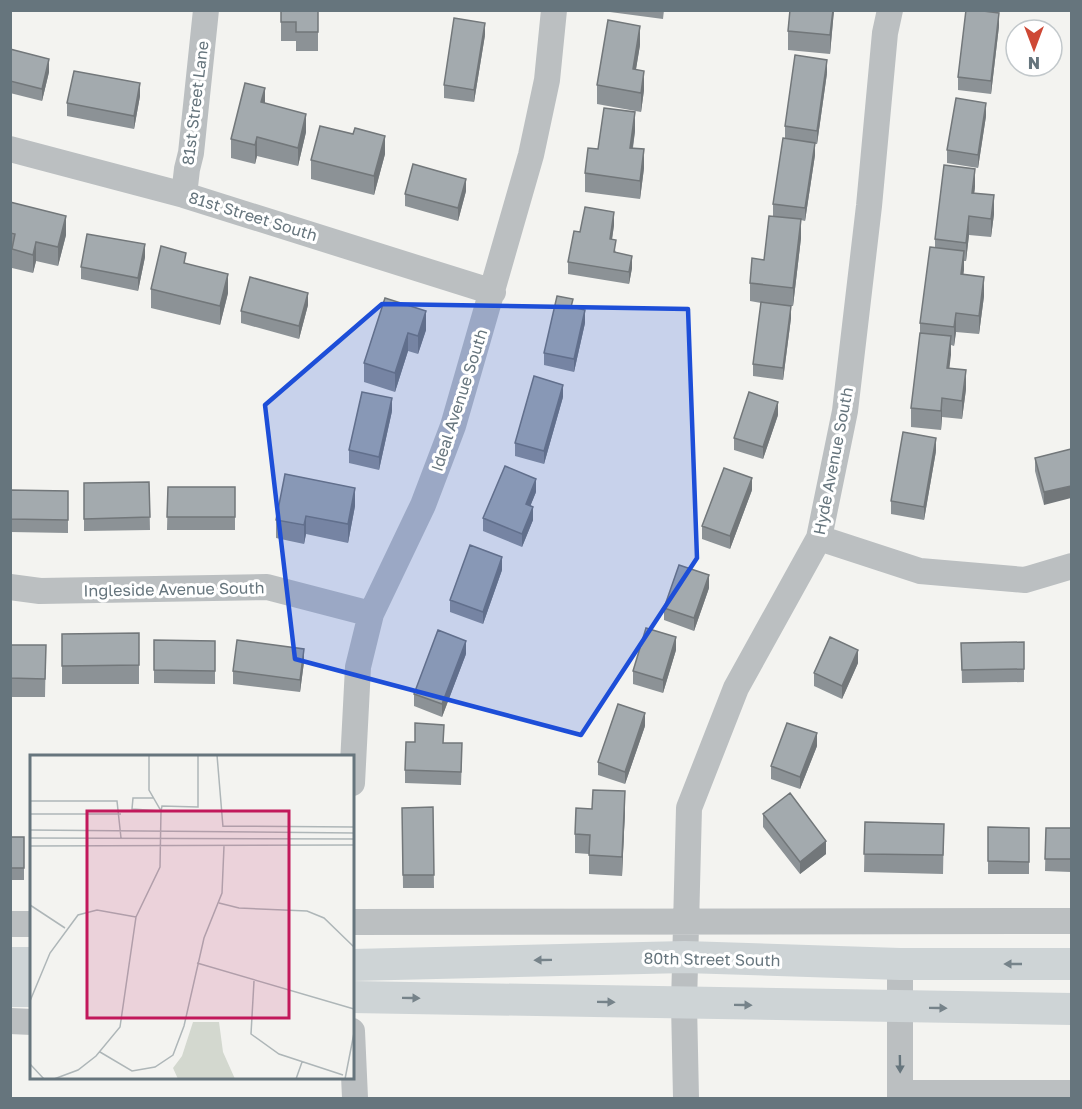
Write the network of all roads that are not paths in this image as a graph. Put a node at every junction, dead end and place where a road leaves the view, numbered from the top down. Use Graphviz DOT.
graph roads {
  1 [pos="206,10"];
  2 [pos="554,10"];
  3 [pos="890,10"];
  4 [pos="10,149"];
  5 [pos="184,195"];
  6 [pos="493,292"];
  7 [pos="819,538"];
  8 [pos="1071,566"];
  9 [pos="10,587"];
  10 [pos="371,614"];
  11 [pos="353,755"];
  12 [pos="1071,921"];
  13 [pos="354,922"];
  14 [pos="686,922"];
  15 [pos="10,924"];
  16 [pos="30,924"];
  17 [pos="685,957"];
  18 [pos="10,963"];
  19 [pos="30,963"];
  20 [pos="900,964"];
  21 [pos="1071,964"];
  22 [pos="354,965"];
  23 [pos="10,991"];
  24 [pos="30,992"];
  25 [pos="354,996"];
  26 [pos="684,1004"];
  27 [pos="900,1007"];
  28 [pos="1071,1009"];
  29 [pos="10,1021"];
  30 [pos="30,1022"];
  31 [pos="354,1076"];
  32 [pos="1071,1093"];
  33 [pos="900,1096"];
  34 [pos="355,1098"];
  35 [pos="686,1098"];
  1 -- 5 [label="street, 81st Street Lane"];
  2 -- 6 [label="street, Ideal Avenue South"];
  3 -- 7 [label="street, Hyde Avenue South"];
  4 -- 5 [label="street, 81st Street South"];
  5 -- 6 [label="street, 81st Street South"];
  6 -- 10 [label="street, Ideal Avenue South"];
  7 -- 8 [label="street"];
  7 -- 14 [label="street, Hyde Avenue South"];
  9 -- 10 [label="street, Ingleside Avenue South"];
  10 -- 11 [label="street, Ideal Avenue South"];
  12 -- 14 [label="street"];
  13 -- 14 [label="street"];
  14 -- 17 [label="street, Hyde Avenue South"];
  15 -- 16 [label="street"];
  17 -- 20 [label="main road, 80th Street South"];
  17 -- 22 [label="main road, 80th Street South, one-way"];
  17 -- 26 [label="street, Hyde Avenue South"];
  18 -- 19 [label="main road"];
  21 -- 20 [label="main road, 80th Street South, one-way"];
  20 -- 27 [label="street"];
  23 -- 24 [label="main road"];
  25 -- 26 [label="main road, one-way"];
  26 -- 27 [label="main road, one-way"];
  26 -- 35 [label="street, Hyde Avenue South"];
  27 -- 28 [label="main road, one-way"];
  27 -- 33 [label="street, one-way"];
  29 -- 30 [label="street"];
  31 -- 34 [label="street"];
  32 -- 33 [label="street"];
}
